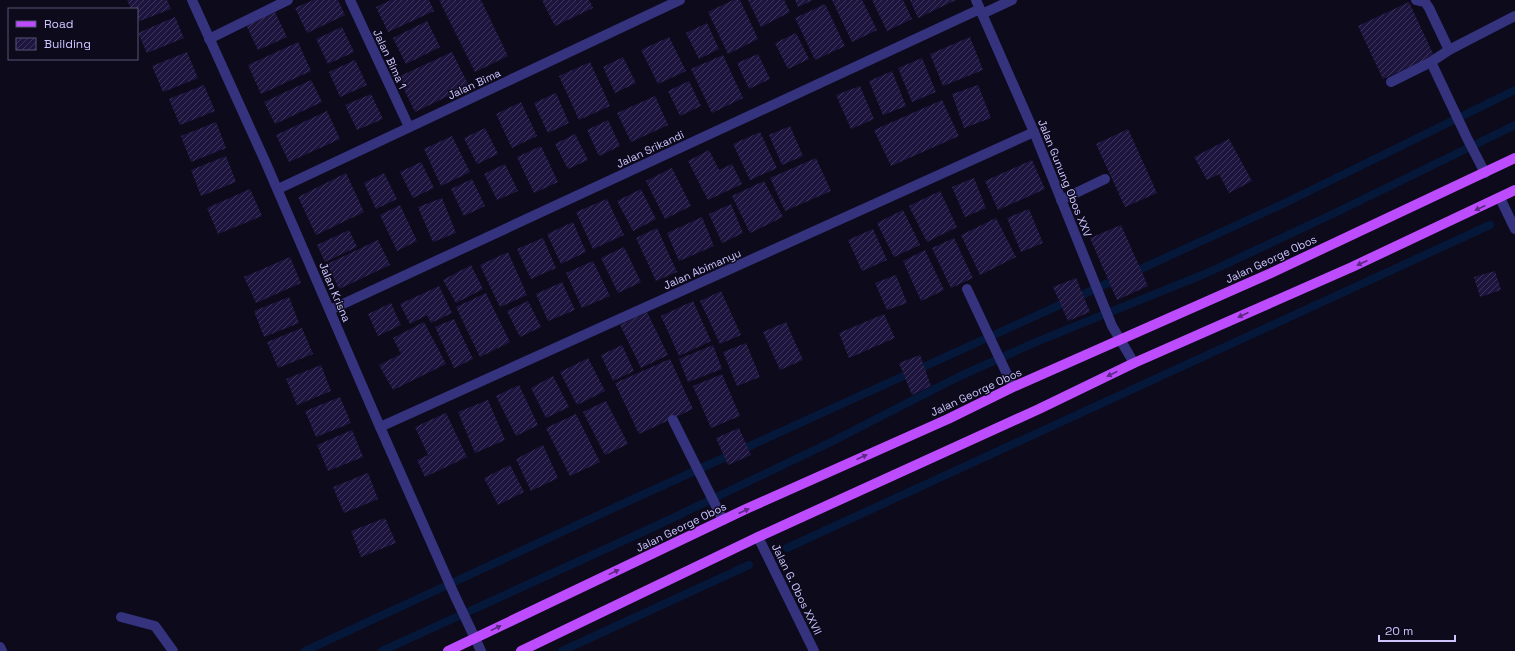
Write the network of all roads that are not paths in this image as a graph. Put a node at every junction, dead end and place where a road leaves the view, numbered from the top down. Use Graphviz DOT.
graph roads {
  1 [pos="192,0"];
  2 [pos="288,0"];
  3 [pos="350,0"];
  4 [pos="680,0"];
  5 [pos="1012,0"];
  6 [pos="1416,0"];
  7 [pos="979,8"];
  8 [pos="1515,16"];
  9 [pos="209,39"];
  10 [pos="1449,50"];
  11 [pos="1431,62"];
  12 [pos="1391,82"];
  13 [pos="409,127"];
  14 [pos="1034,132"];
  15 [pos="1515,158"];
  16 [pos="1485,172"];
  17 [pos="1105,179"];
  18 [pos="278,189"];
  19 [pos="1515,190"];
  20 [pos="1500,198"];
  21 [pos="1061,200"];
  22 [pos="1515,229"];
  23 [pos="967,289"];
  24 [pos="330,310"];
  25 [pos="1120,339"];
  26 [pos="1134,364"];
  27 [pos="1013,387"];
  28 [pos="673,420"];
  29 [pos="380,427"];
  30 [pos="723,520"];
  31 [pos="758,537"];
  32 [pos="121,617"];
  33 [pos="475,639"];
  34 [pos="0,647"];
  35 [pos="2,651"];
  36 [pos="173,651"];
  37 [pos="448,651"];
  38 [pos="481,651"];
  39 [pos="521,651"];
  40 [pos="814,651"];
  1 -- 9 [label="street, Jalan Krisna"];
  2 -- 9 [label="street"];
  3 -- 13 [label="street, Jalan Bima 1"];
  4 -- 13 [label="street, Jalan Bima"];
  5 -- 7 [label="street, Jalan Srikandi"];
  6 -- 10 [label="street"];
  7 -- 14 [label="street, Jalan Gunung Obos XXV"];
  7 -- 24 [label="street, Jalan Srikandi"];
  8 -- 10 [label="street"];
  9 -- 18 [label="street, Jalan Krisna"];
  10 -- 11 [label="street"];
  11 -- 12 [label="street"];
  11 -- 16 [label="street"];
  13 -- 18 [label="street, Jalan Bima"];
  14 -- 21 [label="street, Jalan Gunung Obos XXV"];
  14 -- 29 [label="street, Jalan Abimanyu"];
  15 -- 16 [label="main road, Jalan George Obos"];
  16 -- 25 [label="main road, Jalan George Obos"];
  17 -- 21 [label="street"];
  18 -- 24 [label="street, Jalan Krisna"];
  19 -- 20 [label="main road"];
  20 -- 22 [label="street"];
  20 -- 26 [label="main road, one-way"];
  21 -- 25 [label="street, Jalan Gunung Obos XXV"];
  23 -- 27 [label="street"];
  24 -- 29 [label="street, Jalan Krisna"];
  25 -- 26 [label="street, Jalan Gunung Obos XXV"];
  25 -- 27 [label="main road, Jalan George Obos"];
  26 -- 31 [label="main road, one-way"];
  30 -- 27 [label="main road, Jalan George Obos, one-way"];
  28 -- 30 [label="street"];
  29 -- 33 [label="street, Jalan Krisna"];
  33 -- 30 [label="main road, Jalan George Obos, one-way"];
  31 -- 39 [label="main road"];
  31 -- 40 [label="street, Jalan G. Obos XXVII"];
  32 -- 36 [label="street"];
  33 -- 37 [label="main road, Jalan George Obos"];
  33 -- 38 [label="street, Jalan Krisna"];
  34 -- 35 [label="street"];
}
